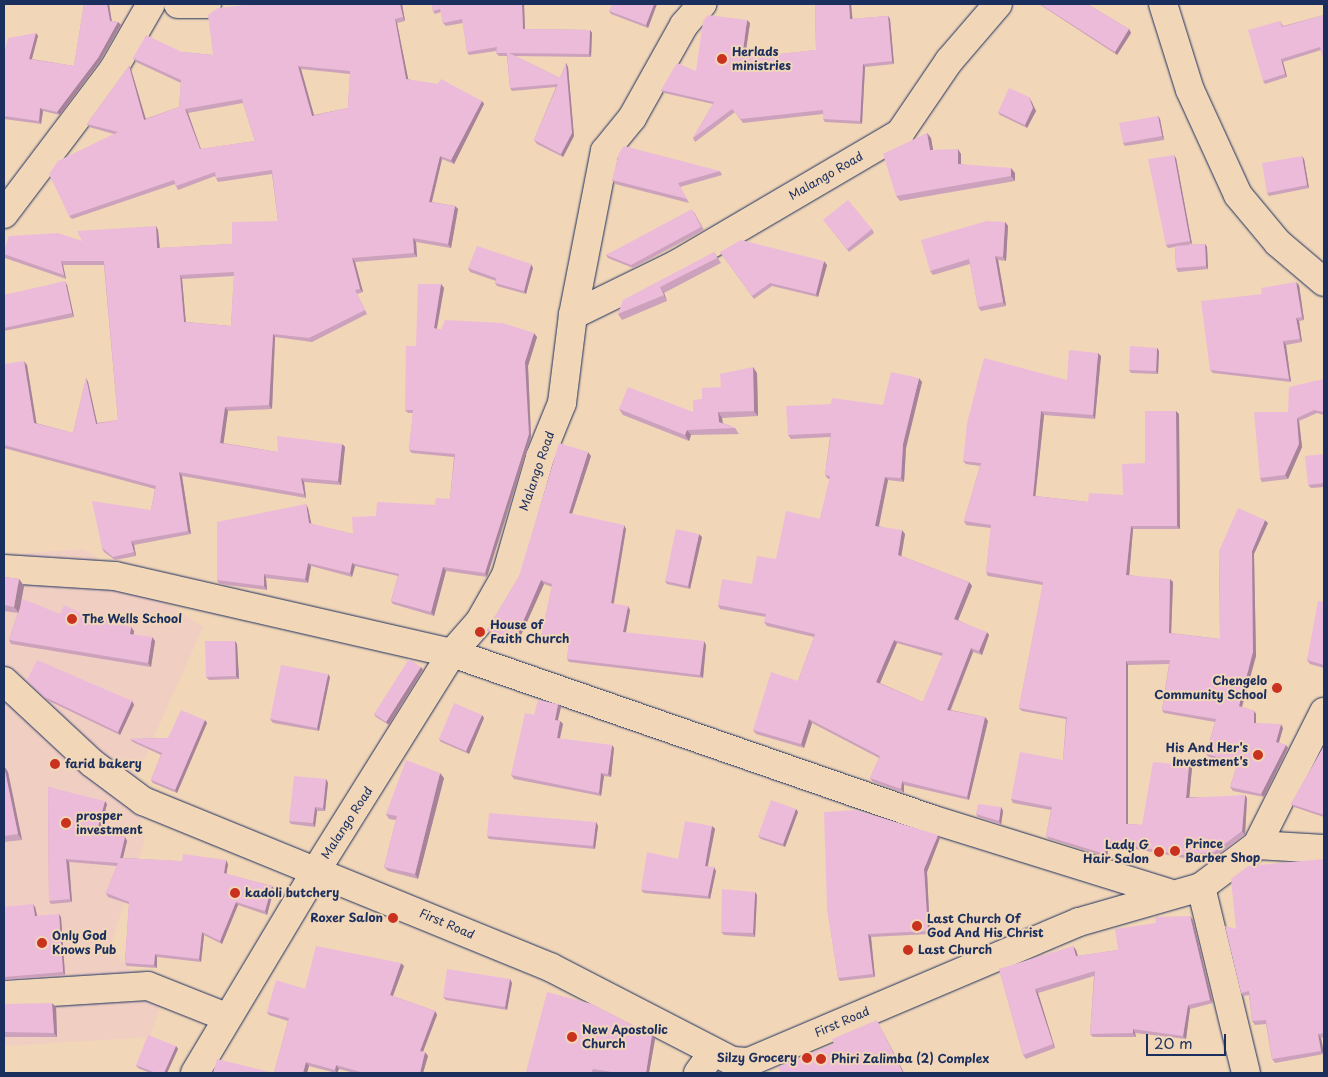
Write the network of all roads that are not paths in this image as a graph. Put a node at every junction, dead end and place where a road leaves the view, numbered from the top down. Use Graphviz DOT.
graph roads {
  1 [pos="151,4"];
  2 [pos="178,4"];
  3 [pos="207,4"];
  4 [pos="702,4"];
  5 [pos="998,4"];
  6 [pos="1163,4"];
  7 [pos="4,214"];
  8 [pos="1324,282"];
  9 [pos="573,315"];
  10 [pos="4,570"];
  11 [pos="452,654"];
  12 [pos="4,681"];
  13 [pos="1324,712"];
  14 [pos="1257,845"];
  15 [pos="1324,849"];
  16 [pos="317,869"];
  17 [pos="1201,887"];
  18 [pos="1168,893"];
  19 [pos="4,995"];
  20 [pos="226,1018"];
  21 [pos="705,1063"];
  22 [pos="195,1073"];
  23 [pos="1246,1073"];
  1 -- 7 [label="street"];
  2 -- 3 [label="street"];
  4 -- 9 [label="street"];
  5 -- 9 [label="street, Malango Road"];
  6 -- 8 [label="street"];
  9 -- 11 [label="street, Malango Road"];
  10 -- 11 [label="street"];
  11 -- 16 [label="street, Malango Road"];
  11 -- 18 [label="street"];
  12 -- 16 [label="street, First Road"];
  13 -- 14 [label="street"];
  14 -- 15 [label="street"];
  14 -- 17 [label="street"];
  16 -- 20 [label="street, Malango Road"];
  16 -- 21 [label="street, First Road"];
  17 -- 18 [label="street, First Road"];
  17 -- 23 [label="street"];
  18 -- 21 [label="street, First Road"];
  19 -- 20 [label="street"];
  20 -- 22 [label="street, Malango Road"];
}
